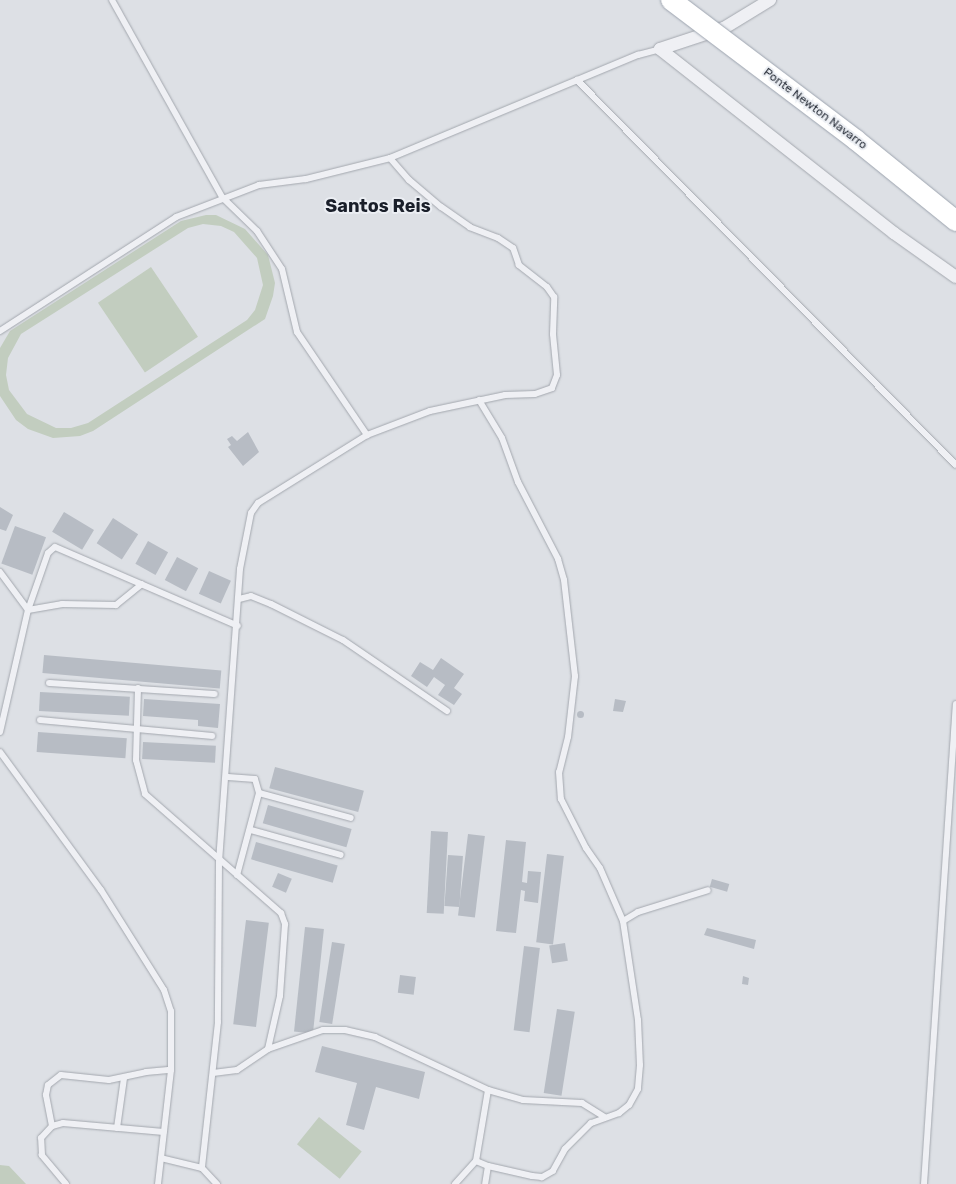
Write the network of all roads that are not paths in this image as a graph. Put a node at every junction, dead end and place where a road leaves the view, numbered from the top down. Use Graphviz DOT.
graph roads {
  1 [pos="112,0"];
  2 [pos="671,0"];
  3 [pos="684,0"];
  4 [pos="770,0"];
  5 [pos="660,48"];
  6 [pos="577,80"];
  7 [pos="390,158"];
  8 [pos="222,197"];
  9 [pos="956,207"];
  10 [pos="956,221"];
  11 [pos="956,277"];
  12 [pos="0,331"];
  13 [pos="479,400"];
  14 [pos="367,435"];
  15 [pos="956,465"];
  16 [pos="0,572"];
  17 [pos="142,584"];
  18 [pos="239,599"];
  19 [pos="28,610"];
  20 [pos="238,626"];
  21 [pos="49,682"];
  22 [pos="138,688"];
  23 [pos="215,694"];
  24 [pos="956,704"];
  25 [pos="447,711"];
  26 [pos="40,720"];
  27 [pos="135,729"];
  28 [pos="0,732"];
  29 [pos="212,736"];
  30 [pos="0,752"];
  31 [pos="228,777"];
  32 [pos="259,793"];
  33 [pos="351,818"];
  34 [pos="250,830"];
  35 [pos="341,855"];
  36 [pos="219,862"];
  37 [pos="237,875"];
  38 [pos="708,890"];
  39 [pos="623,921"];
  40 [pos="268,1050"];
  41 [pos="171,1070"];
  42 [pos="213,1073"];
  43 [pos="124,1078"];
  44 [pos="488,1090"];
  45 [pos="604,1117"];
  46 [pos="52,1126"];
  47 [pos="117,1128"];
  48 [pos="164,1132"];
  49 [pos="161,1158"];
  50 [pos="476,1161"];
  51 [pos="488,1166"];
  52 [pos="202,1168"];
  53 [pos="66,1184"];
  54 [pos="158,1184"];
  55 [pos="217,1184"];
  56 [pos="455,1184"];
  57 [pos="485,1184"];
  58 [pos="924,1184"];
  1 -- 8 [label="lane"];
  2 -- 10 [label="main road, Ponte Newton Navarro, bridge"];
  3 -- 9 [label="main road, Ponte Newton Navarro"];
  4 -- 5 [label="street"];
  5 -- 6 [label="lane"];
  5 -- 11 [label="street"];
  6 -- 7 [label="lane"];
  6 -- 15 [label="lane"];
  7 -- 8 [label="lane"];
  7 -- 13 [label="lane"];
  8 -- 12 [label="lane"];
  8 -- 14 [label="lane"];
  13 -- 14 [label="lane"];
  13 -- 39 [label="lane"];
  14 -- 18 [label="lane"];
  16 -- 19 [label="lane"];
  17 -- 19 [label="lane"];
  17 -- 19 [label="lane"];
  17 -- 20 [label="lane"];
  18 -- 20 [label="lane"];
  18 -- 25 [label="lane"];
  19 -- 28 [label="lane"];
  20 -- 31 [label="lane"];
  21 -- 22 [label="lane"];
  22 -- 23 [label="lane"];
  22 -- 27 [label="lane"];
  24 -- 58 [label="lane"];
  26 -- 27 [label="lane"];
  27 -- 29 [label="lane"];
  27 -- 36 [label="lane"];
  30 -- 41 [label="lane"];
  31 -- 32 [label="lane"];
  31 -- 36 [label="lane"];
  32 -- 33 [label="lane"];
  32 -- 34 [label="lane"];
  34 -- 35 [label="lane"];
  34 -- 37 [label="lane"];
  36 -- 37 [label="lane"];
  36 -- 42 [label="lane"];
  37 -- 40 [label="lane"];
  38 -- 39 [label="lane"];
  39 -- 45 [label="lane"];
  40 -- 42 [label="lane"];
  40 -- 44 [label="lane"];
  41 -- 43 [label="lane"];
  41 -- 48 [label="lane"];
  42 -- 52 [label="lane"];
  43 -- 46 [label="lane"];
  43 -- 47 [label="lane"];
  44 -- 45 [label="lane"];
  44 -- 50 [label="lane"];
  45 -- 51 [label="lane"];
  46 -- 47 [label="lane"];
  46 -- 53 [label="lane"];
  47 -- 48 [label="lane"];
  48 -- 49 [label="lane"];
  49 -- 52 [label="lane"];
  49 -- 54 [label="lane"];
  50 -- 51 [label="lane"];
  50 -- 56 [label="lane"];
  51 -- 57 [label="lane"];
  52 -- 55 [label="lane"];
}
